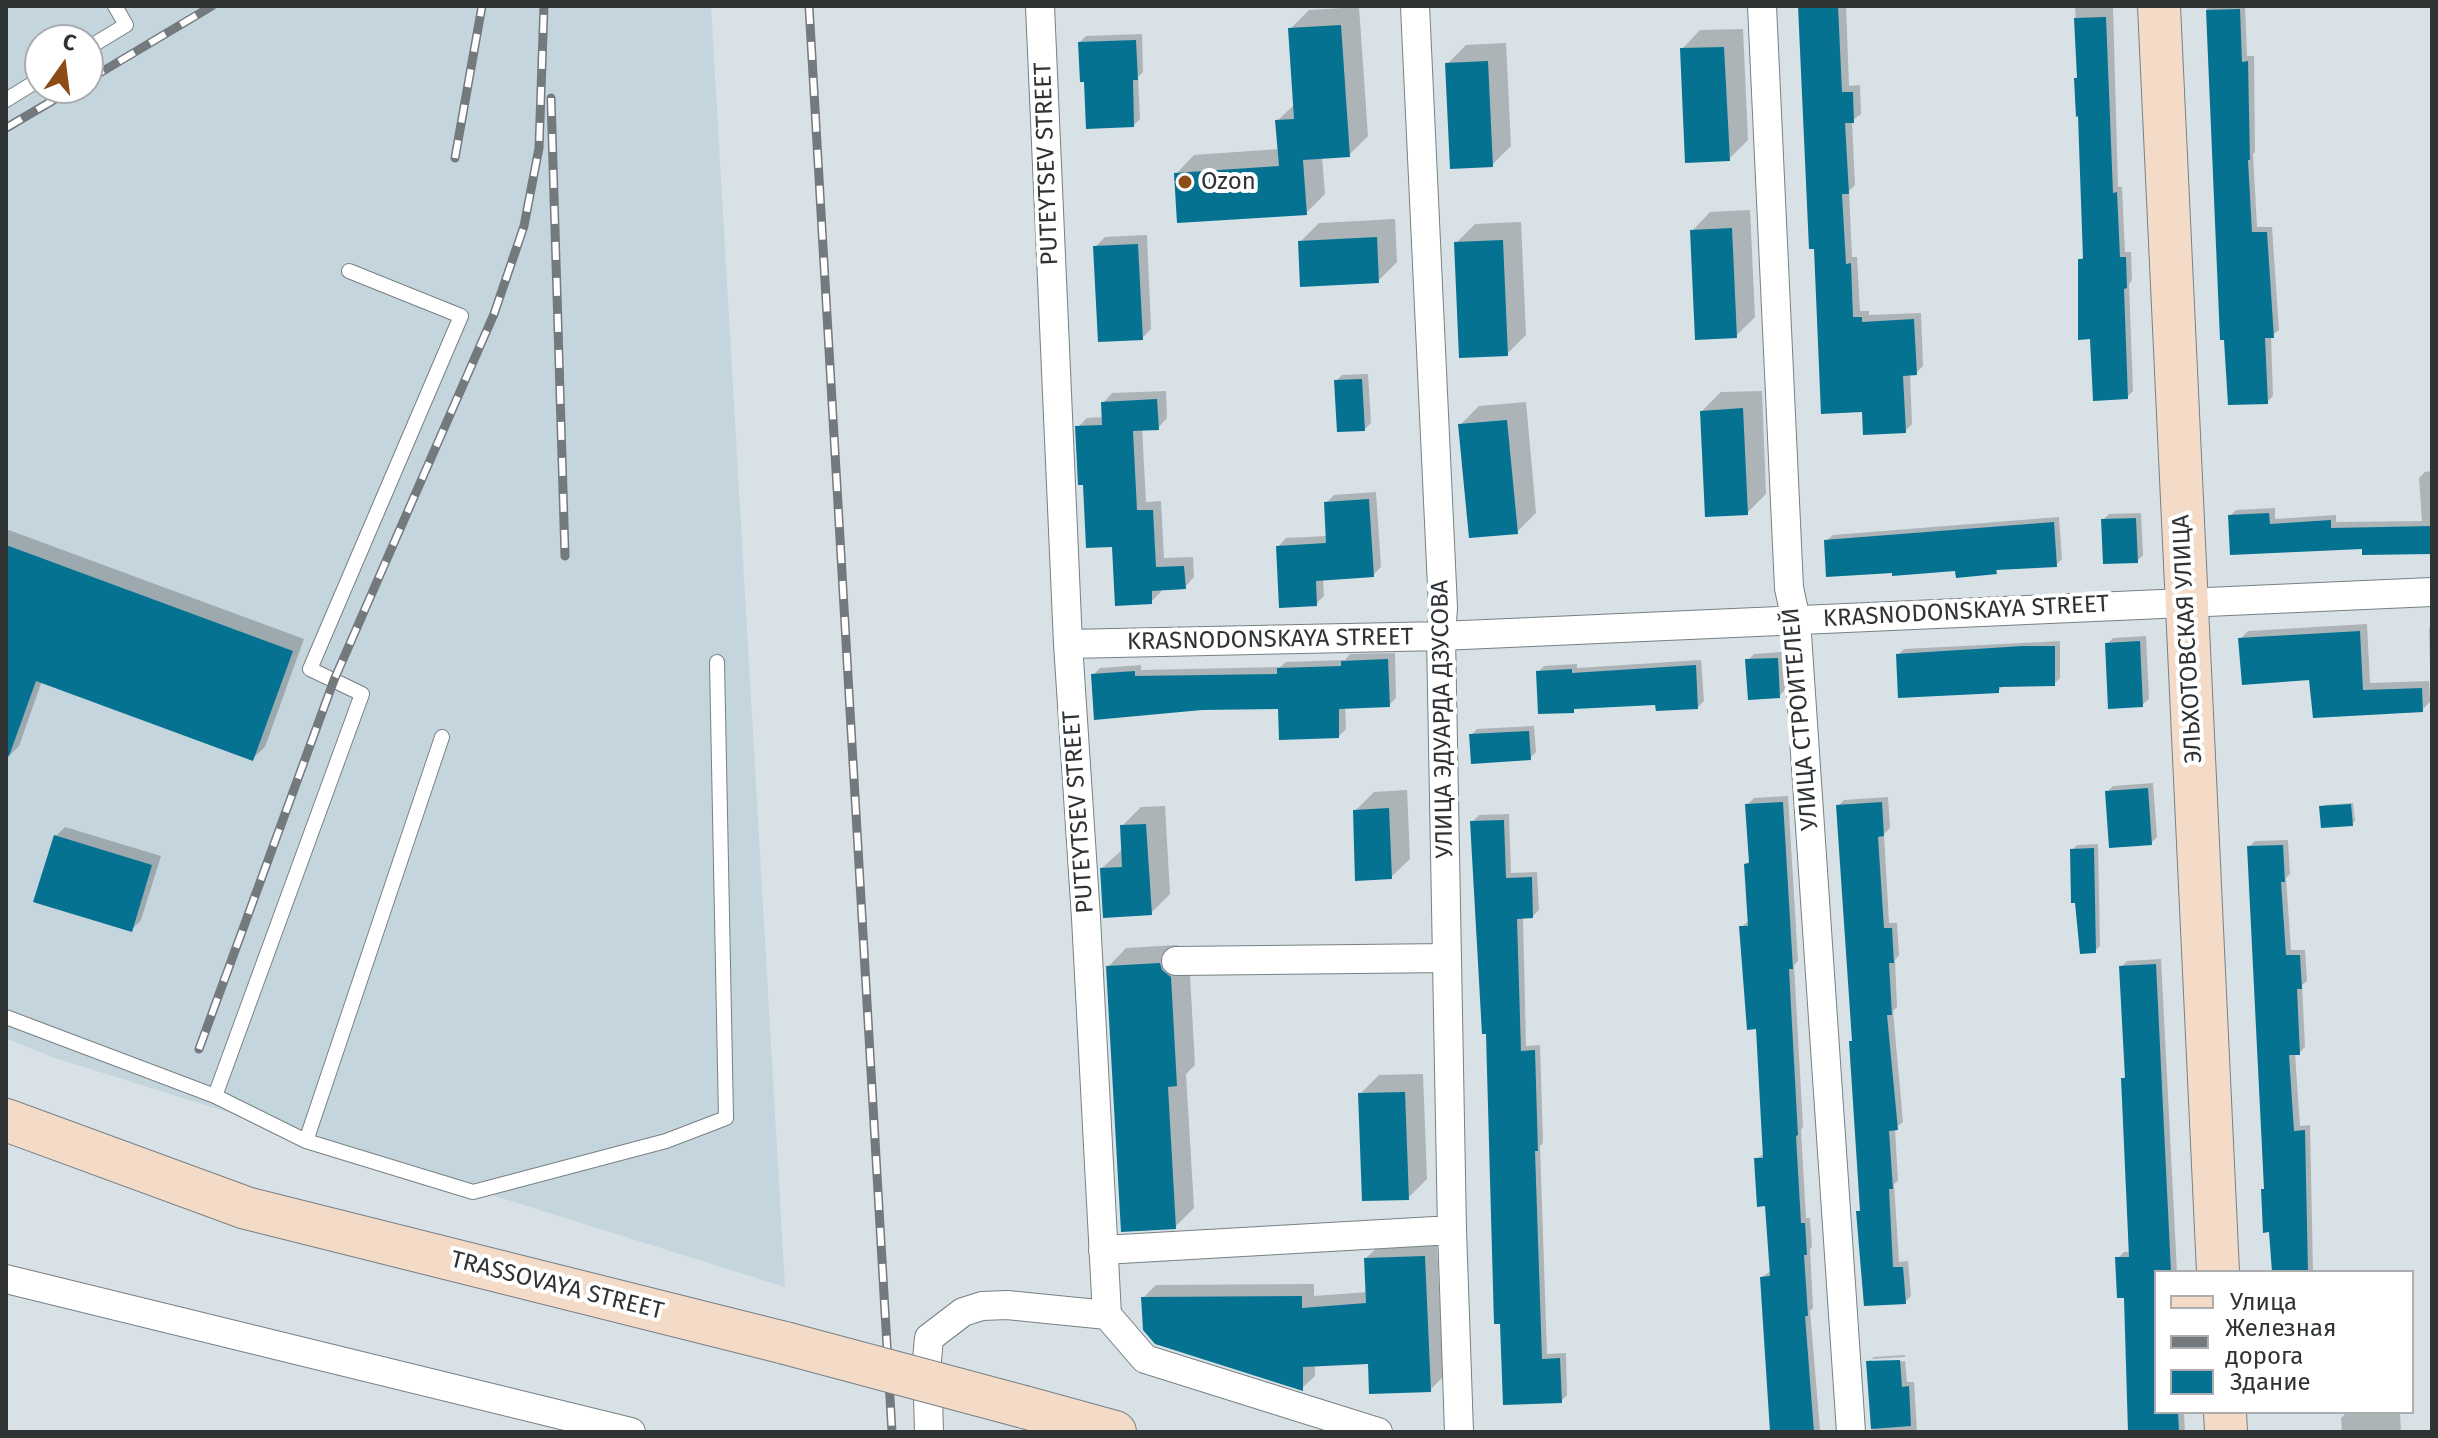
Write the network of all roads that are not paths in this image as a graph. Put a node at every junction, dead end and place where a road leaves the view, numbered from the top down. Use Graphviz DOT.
graph roads {
  1 [pos="115,6"];
  2 [pos="1040,6"];
  3 [pos="1415,6"];
  4 [pos="1762,6"];
  5 [pos="2159,6"];
  6 [pos="104,38"];
  7 [pos="24,89"];
  8 [pos="6,100"];
  9 [pos="349,271"];
  10 [pos="2432,592"];
  11 [pos="2186,601"];
  12 [pos="1796,620"];
  13 [pos="1441,636"];
  14 [pos="1068,644"];
  15 [pos="717,662"];
  16 [pos="442,737"];
  17 [pos="1447,958"];
  18 [pos="1176,961"];
  19 [pos="6,1017"];
  20 [pos="215,1096"];
  21 [pos="6,1120"];
  22 [pos="306,1141"];
  23 [pos="1452,1230"];
  24 [pos="1103,1250"];
  25 [pos="2218,1270"];
  26 [pos="6,1279"];
  27 [pos="1107,1315"];
  28 [pos="631,1432"];
  29 [pos="929,1432"];
  30 [pos="1115,1432"];
  31 [pos="1378,1432"];
  32 [pos="1459,1432"];
  33 [pos="1851,1432"];
  1 -- 6 [label="lane"];
  2 -- 14 [label="street, PUTEYTSEV STREET"];
  3 -- 13 [label="street, УЛИЦА ЭДУАРДА ДЗУСОВА"];
  4 -- 12 [label="street, УЛИЦА СТРОИТЕЛЕЙ"];
  5 -- 11 [label="street, ЭЛЬХОТОВСКАЯ УЛИЦА"];
  7 -- 8 [label="lane"];
  9 -- 20 [label="lane"];
  10 -- 11 [label="street, KRASNODONSKAYA STREET"];
  11 -- 12 [label="street, KRASNODONSKAYA STREET"];
  11 -- 25 [label="street, ЭЛЬХОТОВСКАЯ УЛИЦА"];
  12 -- 13 [label="street, KRASNODONSKAYA STREET"];
  12 -- 33 [label="street, УЛИЦА СТРОИТЕЛЕЙ"];
  13 -- 14 [label="street, KRASNODONSKAYA STREET"];
  13 -- 17 [label="street, УЛИЦА ЭДУАРДА ДЗУСОВА"];
  14 -- 24 [label="street, PUTEYTSEV STREET"];
  15 -- 22 [label="lane"];
  16 -- 22 [label="lane"];
  17 -- 18 [label="street"];
  17 -- 23 [label="street, УЛИЦА ЭДУАРДА ДЗУСОВА"];
  19 -- 20 [label="lane"];
  20 -- 22 [label="lane"];
  21 -- 30 [label="street, TRASSOVAYA STREET, bridge"];
  23 -- 24 [label="street"];
  23 -- 32 [label="street, УЛИЦА ЭДУАРДА ДЗУСОВА"];
  24 -- 27 [label="street, PUTEYTSEV STREET"];
  26 -- 28 [label="street"];
  27 -- 29 [label="street"];
  27 -- 31 [label="street"];
}
